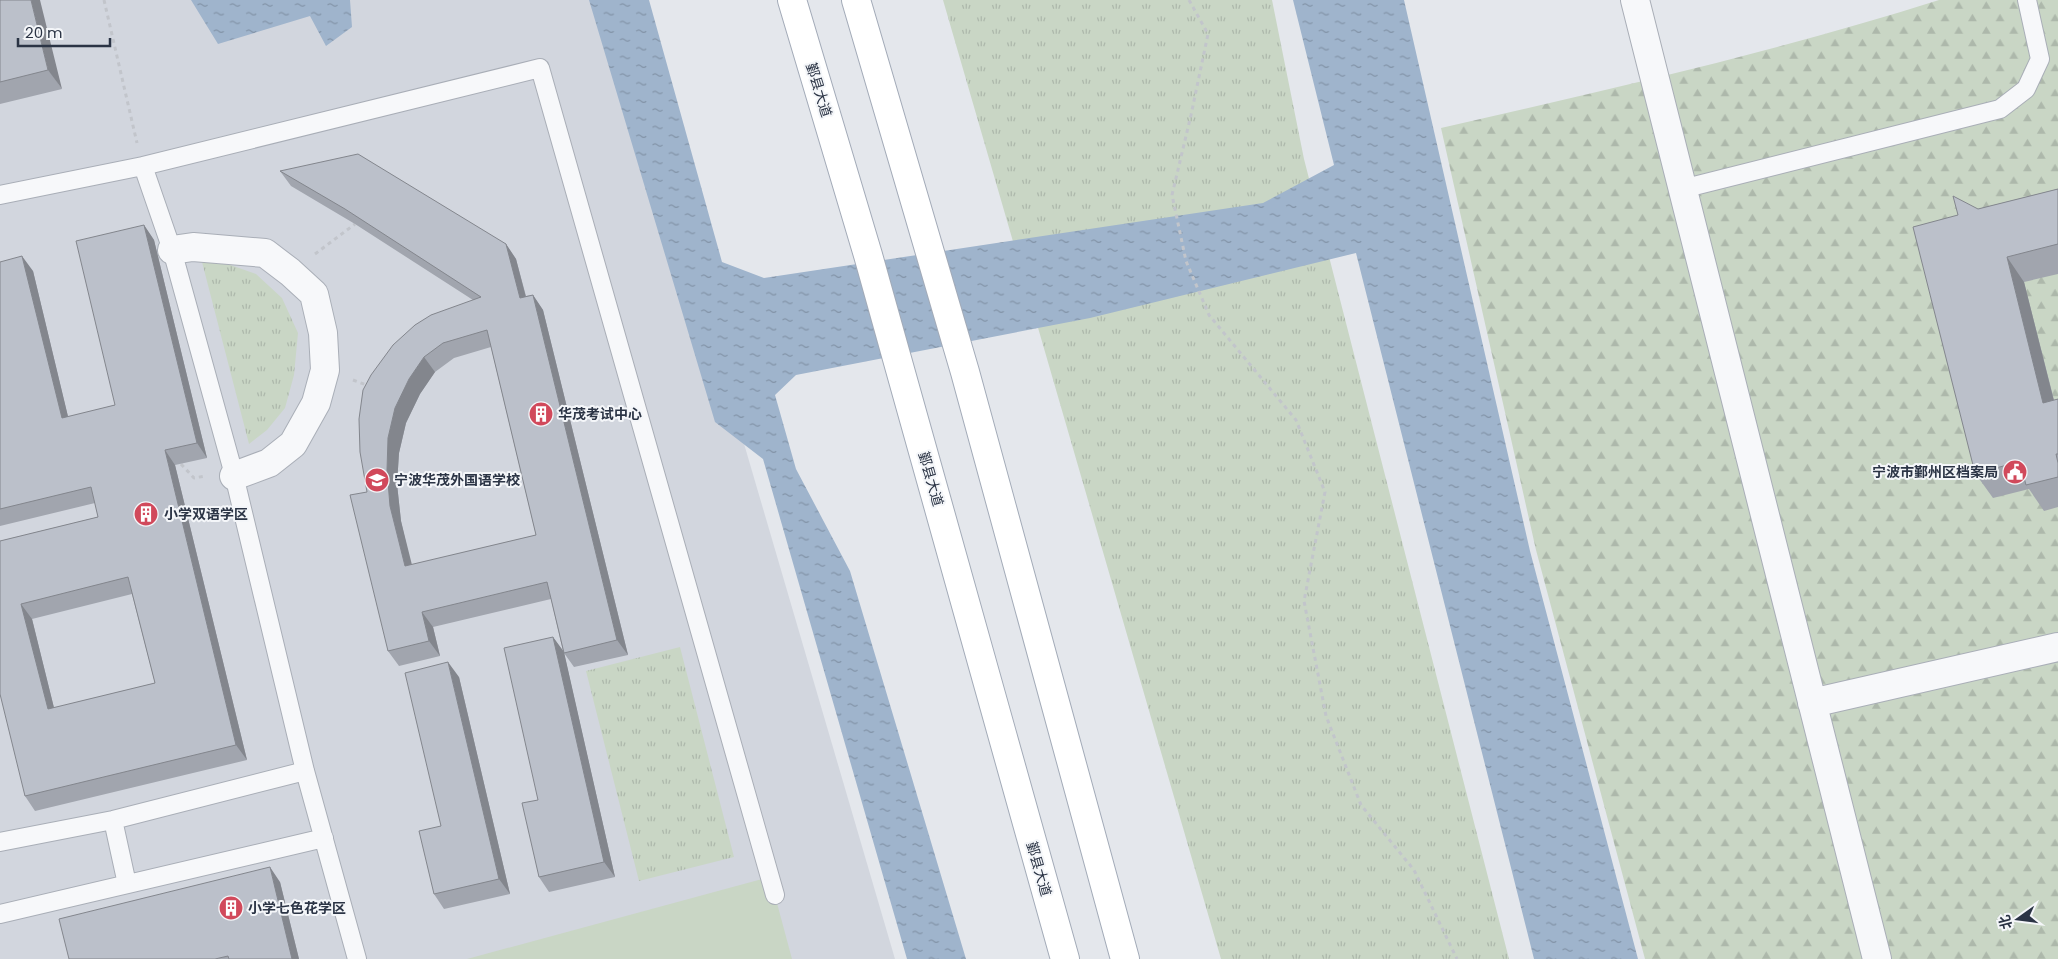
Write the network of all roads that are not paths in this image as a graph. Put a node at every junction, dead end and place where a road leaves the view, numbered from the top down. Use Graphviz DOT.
graph roads {
  1 [pos="792,0"];
  2 [pos="856,0"];
  3 [pos="1635,0"];
  4 [pos="2027,0"];
  5 [pos="143,166"];
  6 [pos="1682,188"];
  7 [pos="0,195"];
  8 [pos="172,250"];
  9 [pos="234,476"];
  10 [pos="2058,647"];
  11 [pos="1812,703"];
  12 [pos="305,770"];
  13 [pos="114,820"];
  14 [pos="324,838"];
  15 [pos="0,842"];
  16 [pos="127,884"];
  17 [pos="775,895"];
  18 [pos="0,914"];
  19 [pos="357,959"];
  20 [pos="1064,959"];
  21 [pos="1125,959"];
  22 [pos="1877,959"];
  1 -- 20 [label="main road, 鄞县大道"];
  2 -- 21 [label="main road"];
  3 -- 6 [label="street"];
  4 -- 6 [label="lane"];
  5 -- 7 [label="lane"];
  5 -- 8 [label="lane"];
  5 -- 17 [label="lane"];
  6 -- 11 [label="street"];
  8 -- 9 [label="lane"];
  8 -- 9 [label="street"];
  9 -- 12 [label="lane"];
  10 -- 11 [label="street"];
  11 -- 22 [label="street"];
  12 -- 13 [label="lane"];
  12 -- 14 [label="lane"];
  13 -- 15 [label="lane"];
  13 -- 16 [label="lane"];
  14 -- 16 [label="lane"];
  14 -- 19 [label="lane"];
  16 -- 18 [label="lane"];
}
